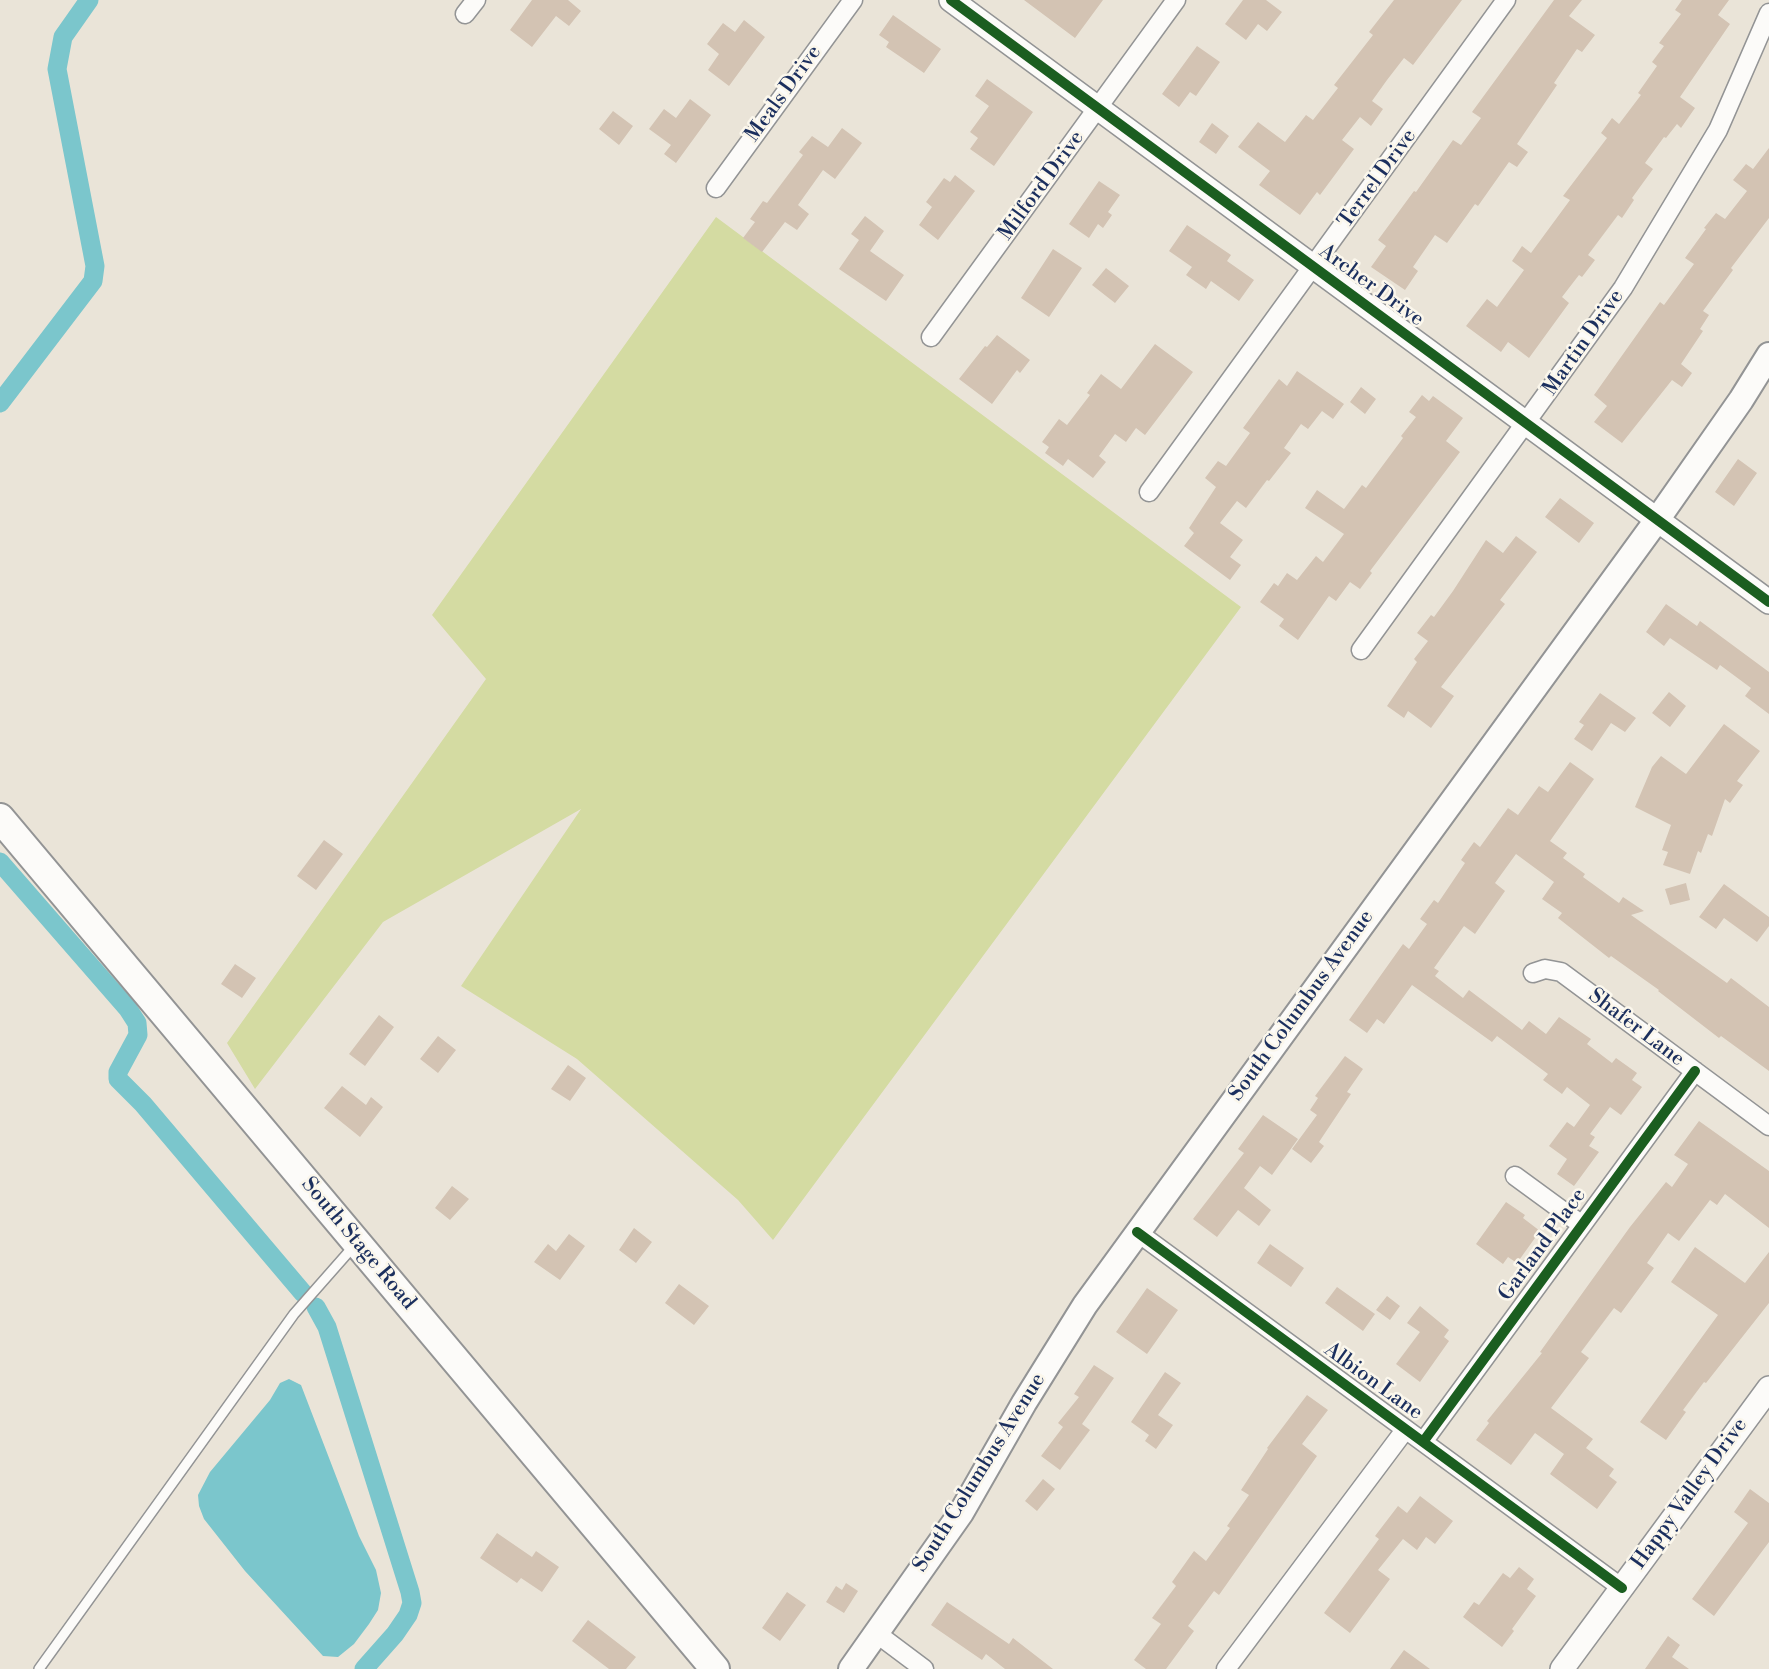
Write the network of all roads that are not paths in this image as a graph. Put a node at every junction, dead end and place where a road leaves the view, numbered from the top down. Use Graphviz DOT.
graph roads {
  1 [pos="853,0"];
  2 [pos="951,0"];
  3 [pos="1176,0"];
  4 [pos="1506,0"];
  5 [pos="1769,13"];
  6 [pos="1099,107"];
  7 [pos="716,188"];
  8 [pos="1314,268"];
  9 [pos="931,337"];
  10 [pos="1769,355"];
  11 [pos="1527,423"];
  12 [pos="1149,492"];
  13 [pos="1657,520"];
  14 [pos="1769,603"];
  15 [pos="1361,650"];
  16 [pos="0,818"];
  17 [pos="1533,973"];
  18 [pos="1695,1071"];
  19 [pos="1769,1126"];
  20 [pos="1514,1176"];
  21 [pos="1582,1225"];
  22 [pos="1137,1232"];
  23 [pos="357,1243"];
  24 [pos="1769,1388"];
  25 [pos="1405,1430"];
  26 [pos="1423,1442"];
  27 [pos="1622,1588"];
  28 [pos="876,1633"];
  29 [pos="39,1669"];
  30 [pos="715,1669"];
  31 [pos="850,1669"];
  32 [pos="924,1669"];
  33 [pos="1226,1669"];
  34 [pos="1562,1669"];
  1 -- 7 [label="street, Meals Drive"];
  2 -- 6 [label="street, Archer Drive"];
  3 -- 6 [label="street, Milford Drive"];
  4 -- 8 [label="street, Terrel Drive"];
  5 -- 11 [label="street, Martin Drive"];
  6 -- 8 [label="street, Archer Drive"];
  6 -- 9 [label="street, Milford Drive"];
  8 -- 11 [label="street, Archer Drive"];
  8 -- 12 [label="street, Terrel Drive"];
  10 -- 13 [label="main road, South Columbus Avenue"];
  11 -- 13 [label="street, Archer Drive"];
  11 -- 15 [label="street, Martin Drive"];
  13 -- 14 [label="street, Archer Drive"];
  13 -- 22 [label="main road, South Columbus Avenue"];
  16 -- 23 [label="main road, South Stage Road"];
  17 -- 18 [label="street, Shafer Lane"];
  18 -- 19 [label="street, Shafer Lane"];
  18 -- 21 [label="street, Garland Place"];
  20 -- 21 [label="street"];
  21 -- 26 [label="street, Garland Place"];
  22 -- 25 [label="street, Albion Lane"];
  22 -- 28 [label="main road, South Columbus Avenue"];
  23 -- 29 [label="lane"];
  23 -- 30 [label="main road, South Stage Road"];
  24 -- 27 [label="street, Happy Valley Drive"];
  25 -- 26 [label="street, Albion Lane"];
  25 -- 33 [label="street"];
  26 -- 27 [label="street, Albion Lane"];
  27 -- 34 [label="street, Happy Valley Drive"];
  28 -- 31 [label="main road, South Columbus Avenue"];
  28 -- 32 [label="street"];
}
